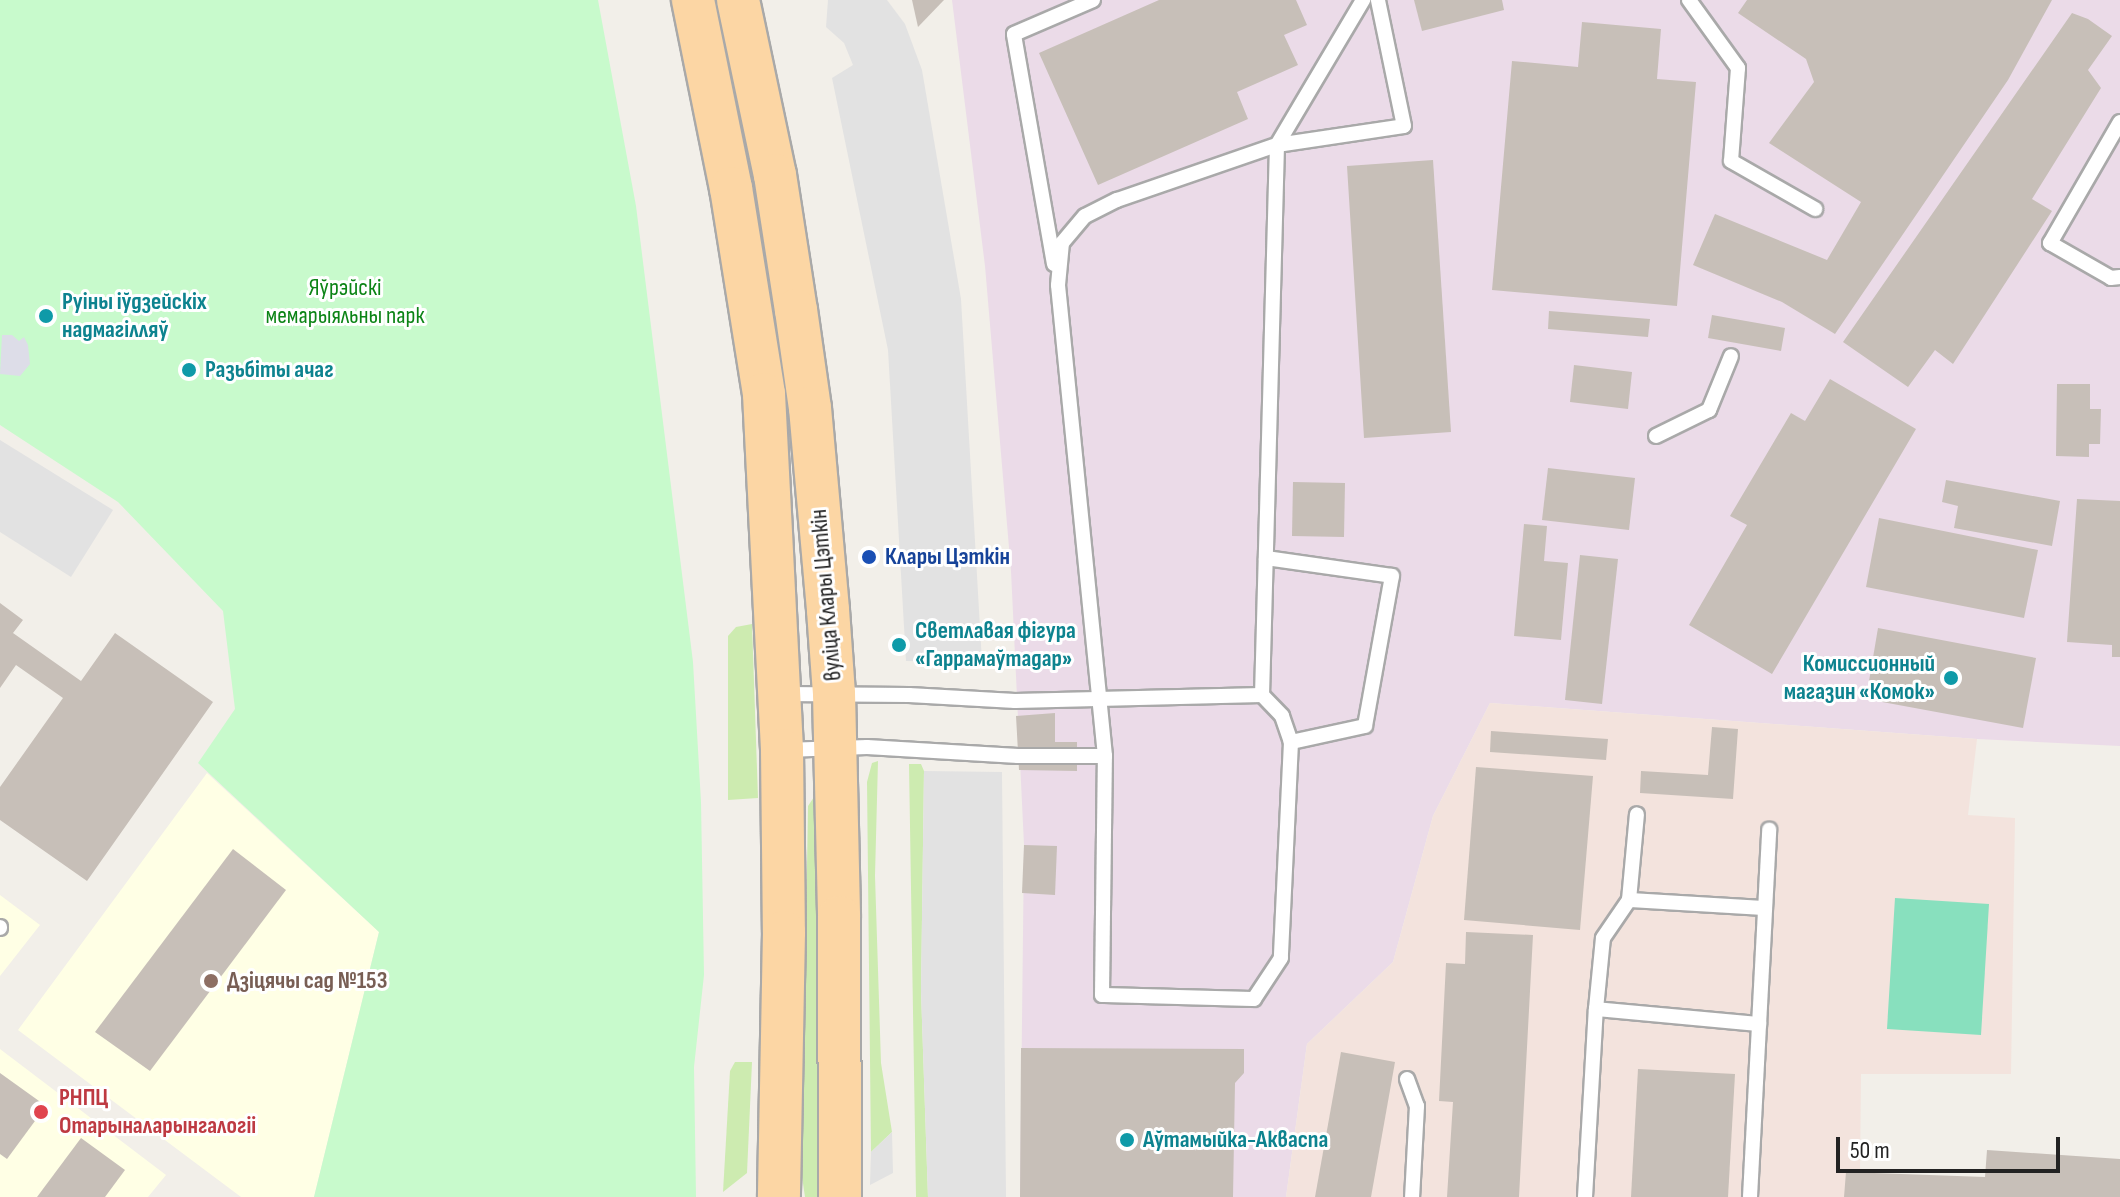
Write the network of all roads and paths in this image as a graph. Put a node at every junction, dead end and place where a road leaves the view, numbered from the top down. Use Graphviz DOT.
graph roads {
  1 [pos="693,0"];
  2 [pos="738,0"];
  3 [pos="1093,0"];
  4 [pos="1363,0"];
  5 [pos="1378,0"];
  6 [pos="1689,0"];
  7 [pos="2120,122"];
  8 [pos="1277,145"];
  9 [pos="1815,209"];
  10 [pos="2120,277"];
  11 [pos="1058,285"];
  12 [pos="1731,356"];
  13 [pos="1656,436"];
  14 [pos="1266,558"];
  15 [pos="834,693"];
  16 [pos="779,694"];
  17 [pos="1262,695"];
  18 [pos="1101,697"];
  19 [pos="1291,742"];
  20 [pos="835,749"];
  21 [pos="782,750"];
  22 [pos="1105,756"];
  23 [pos="1637,814"];
  24 [pos="1769,829"];
  25 [pos="1629,900"];
  26 [pos="1765,908"];
  27 [pos="1596,1009"];
  28 [pos="1759,1024"];
  29 [pos="1407,1079"];
  30 [pos="779,1197"];
  31 [pos="840,1197"];
  32 [pos="1412,1197"];
  33 [pos="1585,1197"];
  34 [pos="1750,1197"];
  1 -- 16 [label="main road, вуліца Клары Цэткін"];
  2 -- 15 [label="main road, вуліца Клары Цэткін"];
  3 -- 11 [label="lane"];
  4 -- 8 [label="lane"];
  5 -- 8 [label="lane"];
  6 -- 9 [label="lane"];
  7 -- 10 [label="lane"];
  8 -- 11 [label="lane"];
  8 -- 14 [label="lane"];
  11 -- 18 [label="lane"];
  12 -- 13 [label="lane"];
  14 -- 17 [label="lane"];
  14 -- 19 [label="lane"];
  15 -- 16 [label="lane"];
  15 -- 18 [label="lane"];
  15 -- 20 [label="main road, вуліца Клары Цэткін"];
  16 -- 21 [label="main road, вуліца Клары Цэткін"];
  17 -- 18 [label="lane"];
  17 -- 19 [label="lane"];
  18 -- 22 [label="lane"];
  19 -- 22 [label="lane"];
  20 -- 21 [label="lane"];
  20 -- 22 [label="lane"];
  20 -- 31 [label="main road, вуліца Клары Цэткін"];
  21 -- 30 [label="main road, вуліца Клары Цэткін"];
  23 -- 25 [label="lane"];
  24 -- 26 [label="lane"];
  25 -- 26 [label="lane"];
  25 -- 27 [label="lane"];
  26 -- 28 [label="lane"];
  27 -- 28 [label="lane"];
  27 -- 33 [label="lane"];
  28 -- 34 [label="lane"];
  29 -- 32 [label="lane"];
}
